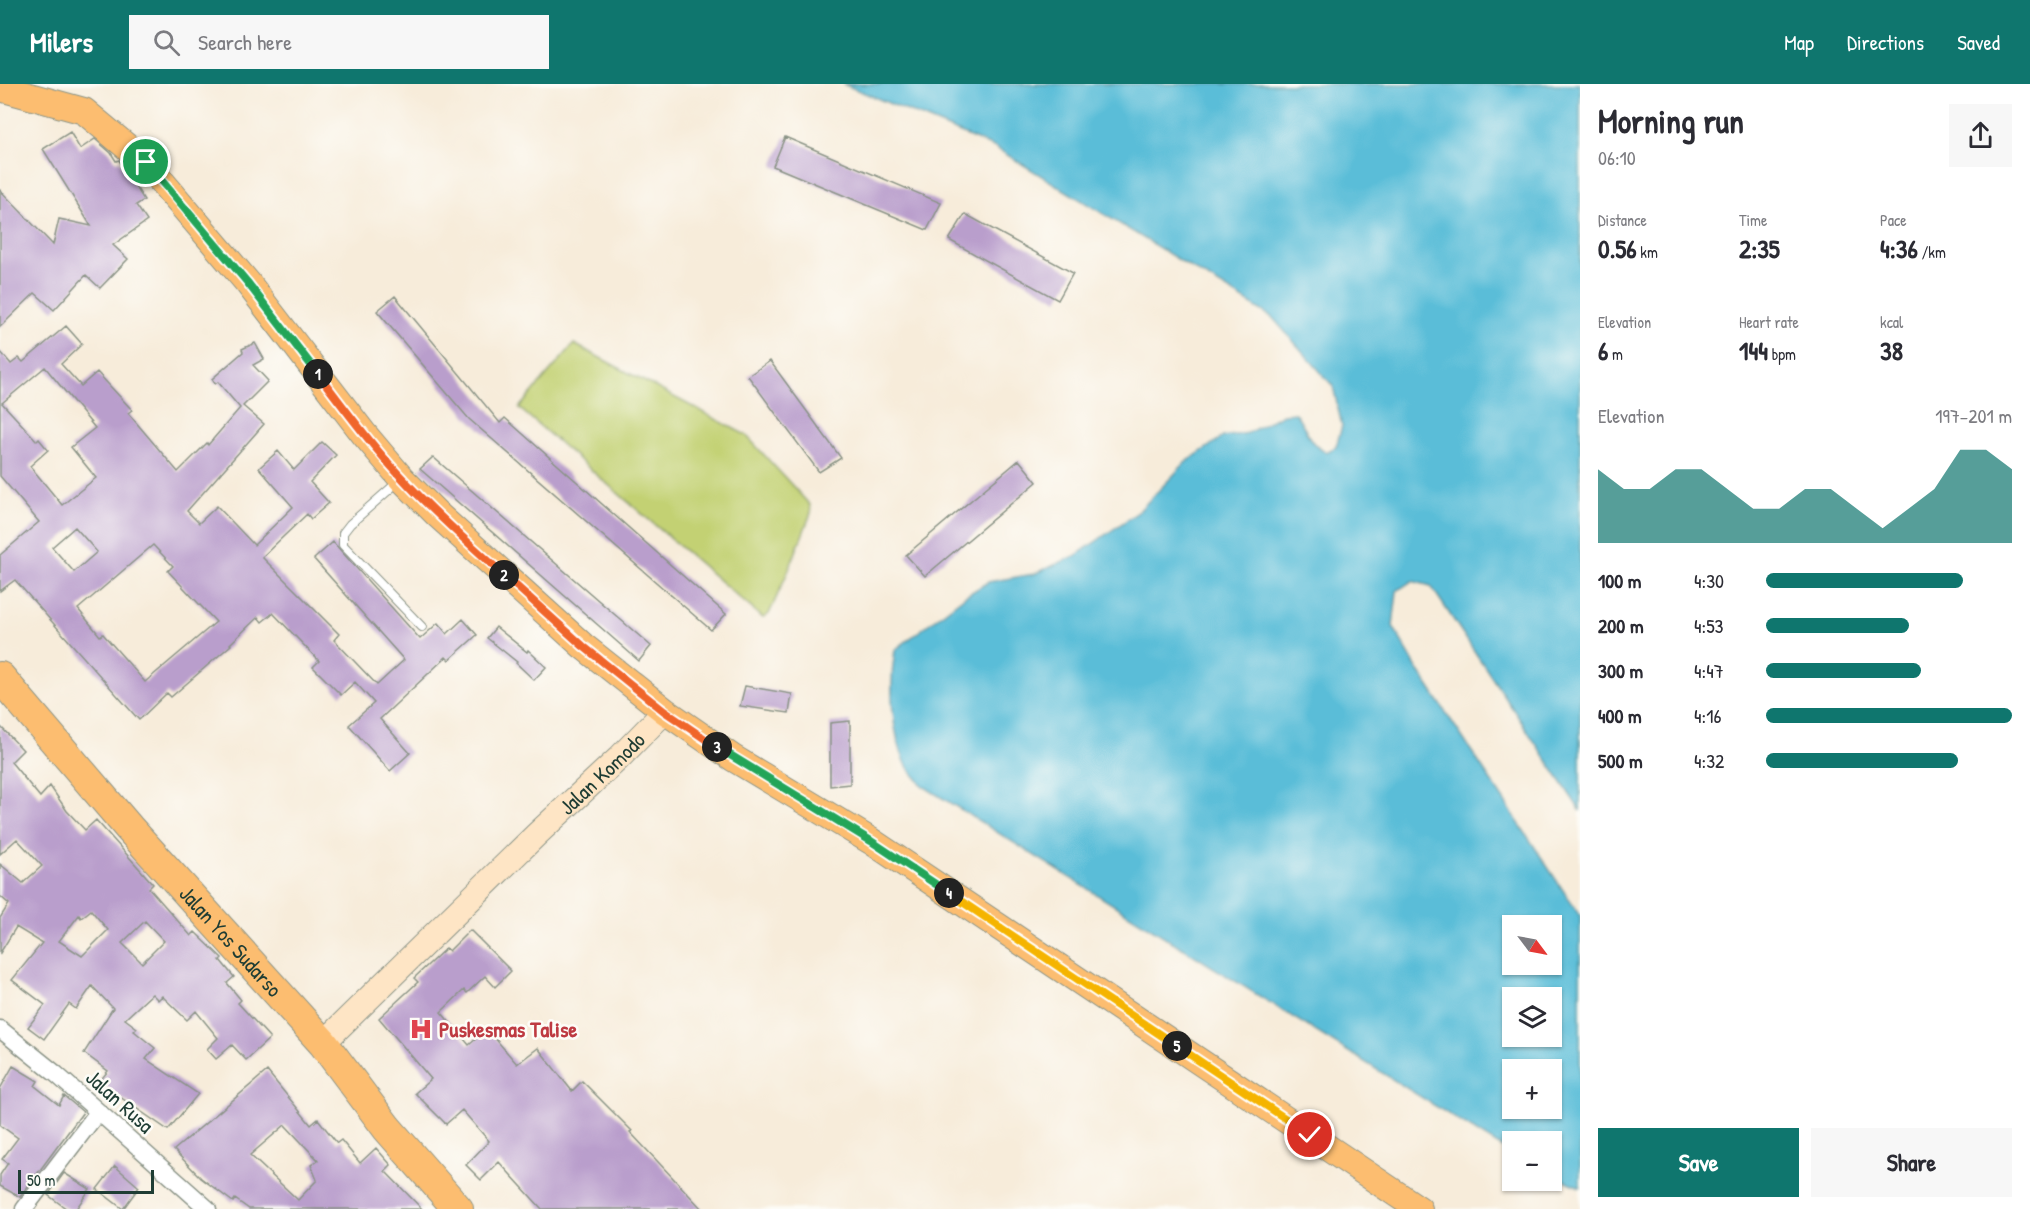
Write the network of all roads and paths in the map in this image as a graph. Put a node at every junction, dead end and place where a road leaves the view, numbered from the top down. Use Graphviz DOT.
graph roads {
  1 [pos="0,88"];
  2 [pos="402,479"];
  3 [pos="422,627"];
  4 [pos="0,677"];
  5 [pos="664,711"];
  6 [pos="0,1029"];
  7 [pos="322,1043"];
  8 [pos="98,1112"];
  9 [pos="24,1209"];
  10 [pos="208,1209"];
  11 [pos="458,1209"];
  12 [pos="1419,1209"];
  1 -- 2 [label="main road, Jalan Komodo"];
  2 -- 3 [label="lane"];
  2 -- 5 [label="main road, Jalan Komodo"];
  4 -- 7 [label="highway, Jalan Yos Sudarso"];
  5 -- 7 [label="street, Jalan Komodo"];
  5 -- 12 [label="main road"];
  6 -- 8 [label="street, Jalan Rusa"];
  7 -- 11 [label="highway, Jalan Yos Sudarso"];
  8 -- 9 [label="street"];
  8 -- 10 [label="street, Jalan Rusa"];
}
